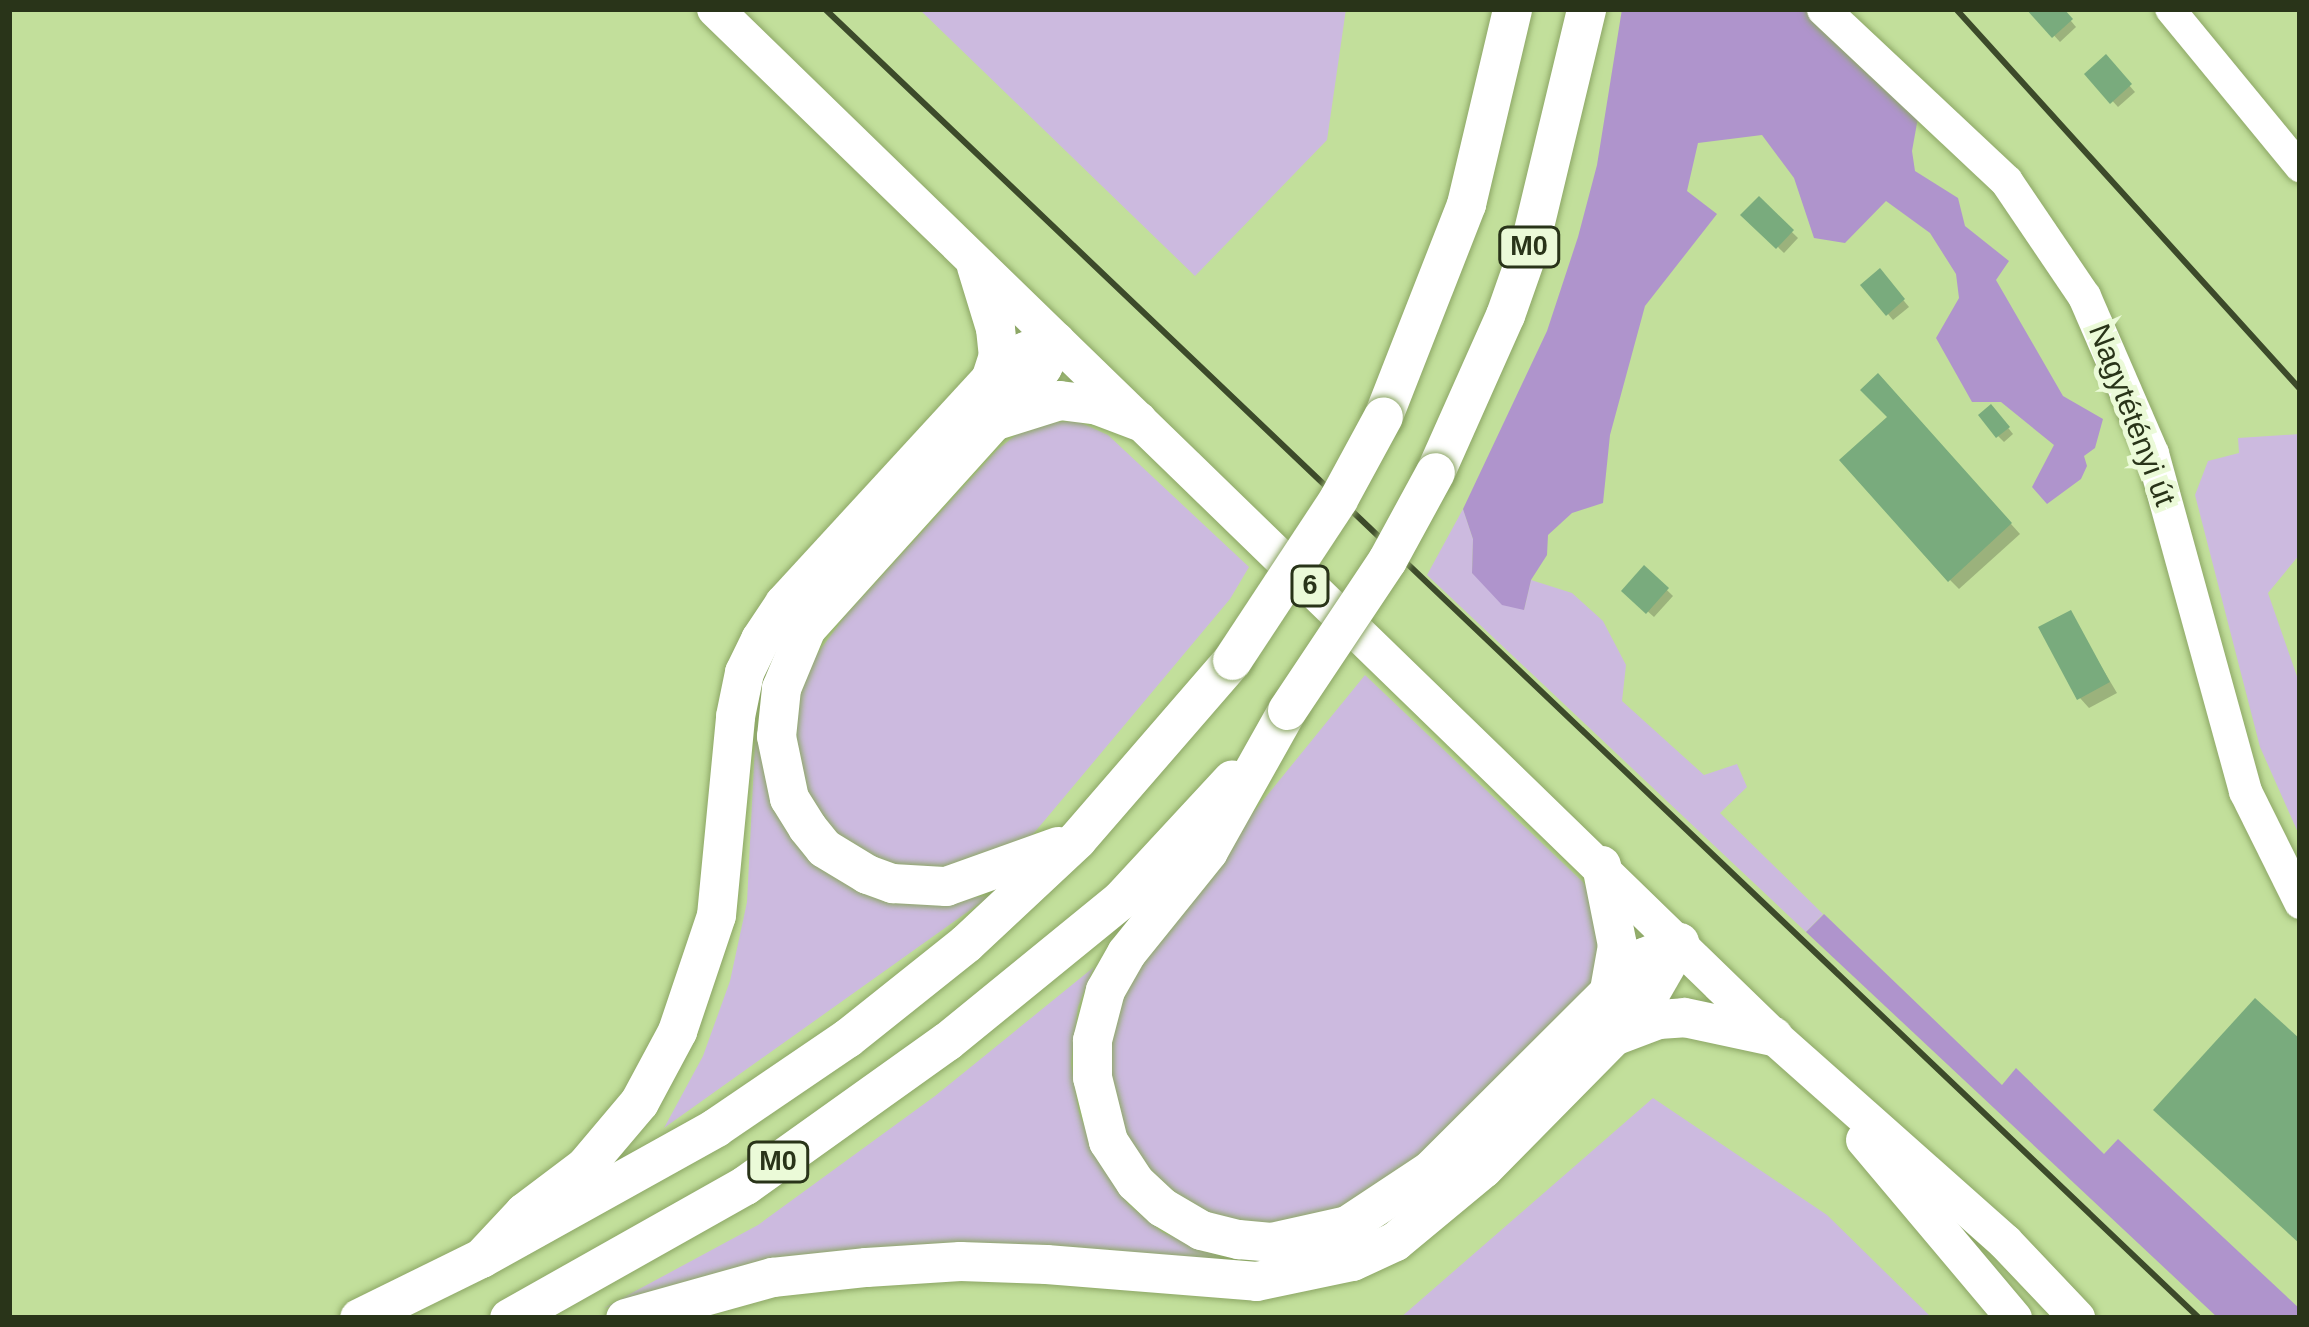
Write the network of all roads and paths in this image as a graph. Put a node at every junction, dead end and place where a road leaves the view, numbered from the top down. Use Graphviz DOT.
graph roads {
  1 [pos="715,9"];
  2 [pos="1512,9"];
  3 [pos="1586,9"];
  4 [pos="1823,9"];
  5 [pos="2170,9"];
  6 [pos="2300,167"];
  7 [pos="976,266"];
  8 [pos="1055,341"];
  9 [pos="990,379"];
  10 [pos="1137,420"];
  11 [pos="991,422"];
  12 [pos="1287,710"];
  13 [pos="1078,839"];
  14 [pos="1601,865"];
  15 [pos="2300,902"];
  16 [pos="1678,942"];
  17 [pos="1609,990"];
  18 [pos="1613,1036"];
  19 [pos="1783,1045"];
  20 [pos="2005,1242"];
  21 [pos="481,1258"];
  22 [pos="359,1318"];
  23 [pos="509,1318"];
  24 [pos="625,1318"];
  25 [pos="2014,1318"];
  26 [pos="2078,1318"];
  27 [pos="2109,1318"];
  1 -- 7 [label="main road, 6"];
  2 -- 13 [label="highway, M0, bridge"];
  3 -- 12 [label="highway, M0, bridge"];
  4 -- 15 [label="main road, Nagytétényi út"];
  5 -- 6 [label="street"];
  7 -- 8 [label="main road, 6"];
  7 -- 9 [label="highway"];
  8 -- 9 [label="highway"];
  8 -- 10 [label="main road, 6"];
  8 -- 11 [label="highway"];
  9 -- 21 [label="highway"];
  10 -- 11 [label="highway"];
  10 -- 14 [label="main road, 6"];
  11 -- 13 [label="highway"];
  12 -- 17 [label="highway"];
  12 -- 23 [label="highway, M0"];
  13 -- 21 [label="highway, M0"];
  14 -- 16 [label="main road, 6"];
  14 -- 17 [label="highway"];
  16 -- 17 [label="highway"];
  16 -- 18 [label="highway"];
  16 -- 19 [label="main road, 6"];
  18 -- 19 [label="highway"];
  18 -- 24 [label="highway"];
  19 -- 20 [label="main road, 6"];
  19 -- 25 [label="main road, 6"];
  20 -- 26 [label="main road, 6"];
  20 -- 27 [label="main road"];
  21 -- 22 [label="highway, M0"];
}
